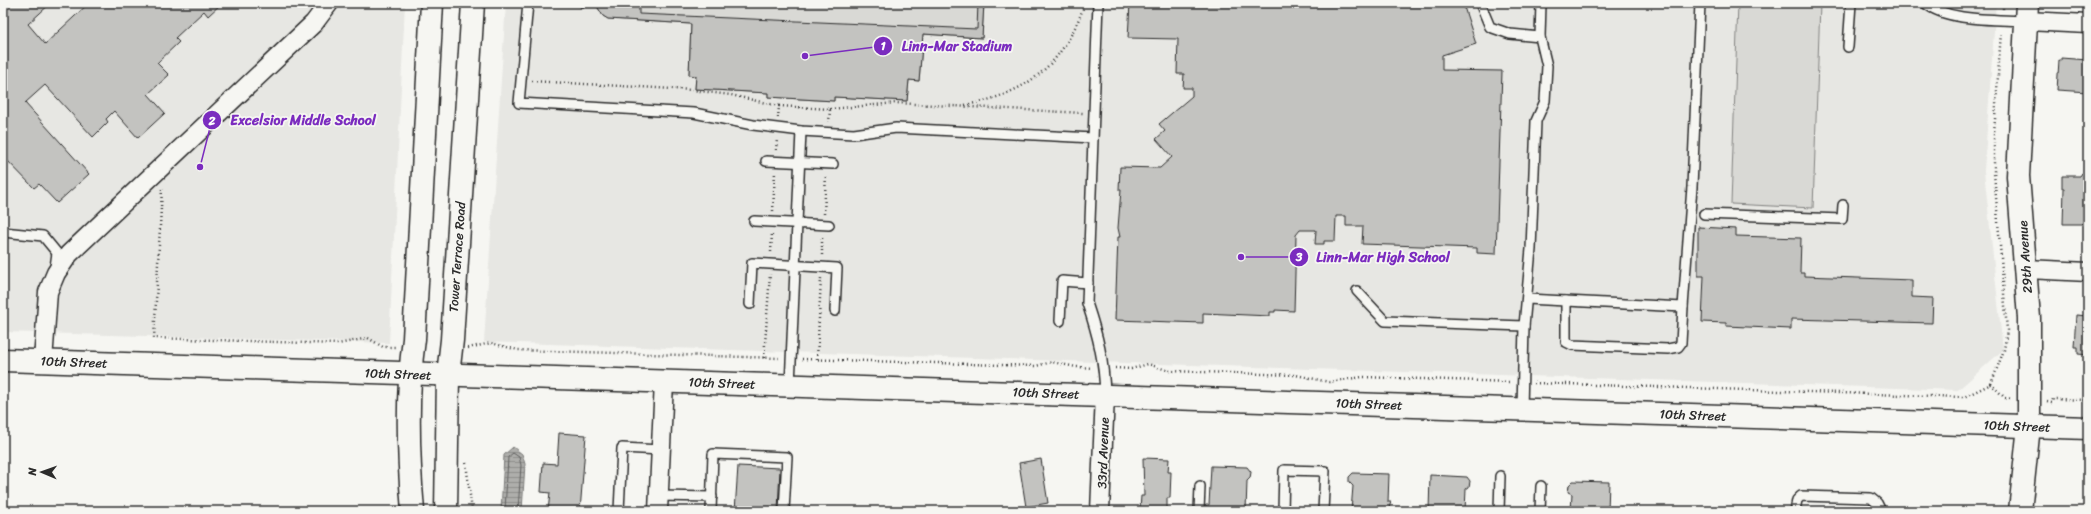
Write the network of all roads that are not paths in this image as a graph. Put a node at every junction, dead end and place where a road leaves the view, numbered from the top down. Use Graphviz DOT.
graph roads {
  1 [pos="329,3"];
  2 [pos="432,3"];
  3 [pos="473,3"];
  4 [pos="528,3"];
  5 [pos="1098,3"];
  6 [pos="1480,3"];
  7 [pos="1541,3"];
  8 [pos="1700,3"];
  9 [pos="1851,3"];
  10 [pos="1925,3"];
  11 [pos="2026,12"];
  12 [pos="2088,24"];
  13 [pos="1540,37"];
  14 [pos="1848,47"];
  15 [pos="801,131"];
  16 [pos="1093,138"];
  17 [pos="766,161"];
  18 [pos="799,162"];
  19 [pos="833,164"];
  20 [pos="1843,205"];
  21 [pos="1704,214"];
  22 [pos="754,221"];
  23 [pos="797,223"];
  24 [pos="830,225"];
  25 [pos="3,232"];
  26 [pos="795,266"];
  27 [pos="2026,269"];
  28 [pos="2088,272"];
  29 [pos="54,279"];
  30 [pos="1088,283"];
  31 [pos="1357,291"];
  32 [pos="1527,299"];
  33 [pos="1566,301"];
  34 [pos="750,304"];
  35 [pos="1683,307"];
  36 [pos="836,311"];
  37 [pos="1060,322"];
  38 [pos="1524,326"];
  39 [pos="3,360"];
  40 [pos="43,361"];
  41 [pos="409,374"];
  42 [pos="448,375"];
  43 [pos="664,382"];
  44 [pos="790,385"];
  45 [pos="1105,395"];
  46 [pos="1522,409"];
  47 [pos="2029,426"];
  48 [pos="2088,428"];
  49 [pos="661,450"];
  50 [pos="1500,476"];
  51 [pos="1200,486"];
  52 [pos="1541,486"];
  53 [pos="712,497"];
  54 [pos="659,503"];
  55 [pos="413,511"];
  56 [pos="446,511"];
  57 [pos="619,511"];
  58 [pos="711,511"];
  59 [pos="784,511"];
  60 [pos="1100,511"];
  61 [pos="1199,511"];
  62 [pos="1283,511"];
  63 [pos="1323,511"];
  64 [pos="1499,511"];
  65 [pos="1540,511"];
  66 [pos="1794,511"];
  67 [pos="1881,511"];
  68 [pos="2020,511"];
  1 -- 29 [label="street"];
  2 -- 41 [label="street"];
  3 -- 42 [label="street, Tower Terrace Road"];
  4 -- 15 [label="lane"];
  5 -- 16 [label="lane"];
  6 -- 13 [label="lane"];
  7 -- 13 [label="lane"];
  8 -- 35 [label="lane"];
  9 -- 14 [label="lane"];
  10 -- 11 [label="lane"];
  11 -- 12 [label="street"];
  11 -- 27 [label="street, 29th Avenue"];
  13 -- 32 [label="lane"];
  15 -- 16 [label="lane"];
  15 -- 18 [label="lane"];
  16 -- 30 [label="lane"];
  17 -- 18 [label="lane"];
  18 -- 19 [label="lane"];
  18 -- 23 [label="lane"];
  20 -- 21 [label="lane"];
  22 -- 23 [label="lane"];
  23 -- 24 [label="lane"];
  23 -- 26 [label="lane"];
  25 -- 29 [label="lane"];
  26 -- 34 [label="lane"];
  26 -- 36 [label="lane"];
  26 -- 44 [label="lane"];
  27 -- 28 [label="street"];
  27 -- 47 [label="street, 29th Avenue"];
  29 -- 40 [label="street"];
  30 -- 37 [label="lane"];
  30 -- 45 [label="lane"];
  31 -- 38 [label="lane"];
  32 -- 33 [label="lane"];
  32 -- 38 [label="lane"];
  33 -- 35 [label="lane"];
  33 -- 35 [label="lane"];
  38 -- 46 [label="lane"];
  39 -- 40 [label="street, 10th Street"];
  40 -- 41 [label="street, 10th Street"];
  41 -- 42 [label="street, 10th Street"];
  41 -- 55 [label="street"];
  42 -- 43 [label="street, 10th Street"];
  42 -- 56 [label="street, Tower Terrace Road"];
  43 -- 44 [label="street, 10th Street"];
  43 -- 49 [label="street"];
  44 -- 45 [label="street, 10th Street"];
  45 -- 46 [label="street, 10th Street"];
  45 -- 60 [label="street, 33rd Avenue"];
  46 -- 47 [label="street, 10th Street"];
  47 -- 48 [label="street, 10th Street"];
  47 -- 68 [label="street, 29th Avenue"];
  49 -- 54 [label="street"];
  49 -- 57 [label="lane"];
  50 -- 64 [label="lane"];
  51 -- 61 [label="lane"];
  52 -- 65 [label="lane"];
  53 -- 54 [label="lane"];
  53 -- 58 [label="lane"];
  53 -- 59 [label="lane"];
  62 -- 63 [label="lane"];
  66 -- 67 [label="lane"];
}
